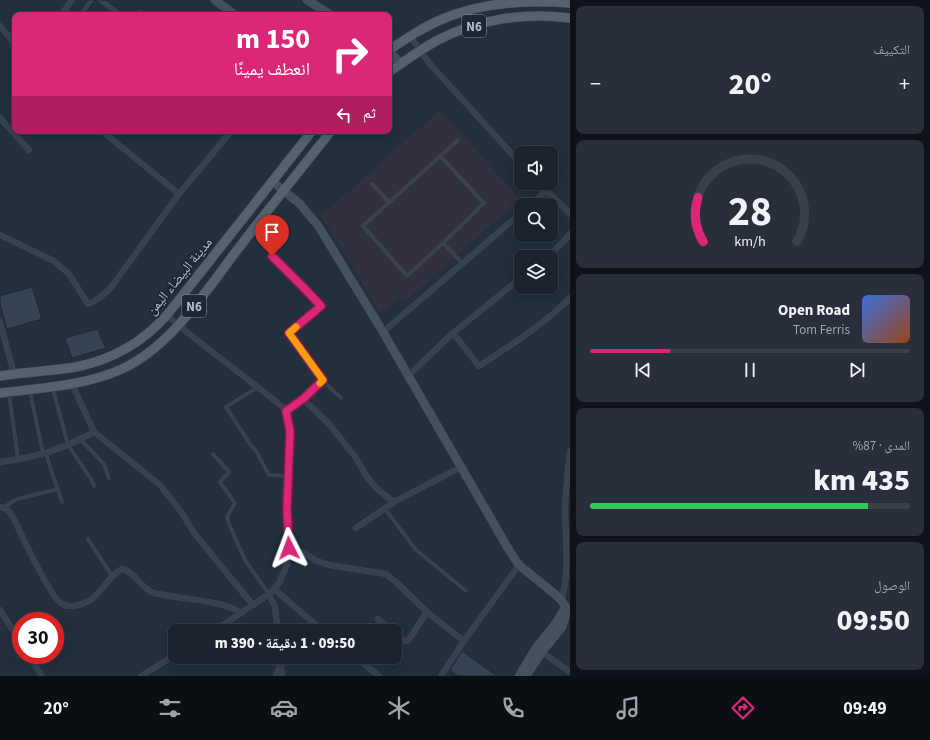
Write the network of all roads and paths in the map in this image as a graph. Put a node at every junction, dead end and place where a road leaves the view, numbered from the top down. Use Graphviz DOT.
graph roads {
  1 [pos="72,0"];
  2 [pos="215,0"];
  3 [pos="307,0"];
  4 [pos="570,3"];
  5 [pos="63,12"];
  6 [pos="231,12"];
  7 [pos="326,12"];
  8 [pos="570,18"];
  9 [pos="0,26"];
  10 [pos="8,35"];
  11 [pos="410,36"];
  12 [pos="12,37"];
  13 [pos="12,41"];
  14 [pos="392,48"];
  15 [pos="420,51"];
  16 [pos="392,54"];
  17 [pos="400,64"];
  18 [pos="392,70"];
  19 [pos="0,118"];
  20 [pos="12,131"];
  21 [pos="14,134"];
  22 [pos="106,134"];
  23 [pos="228,134"];
  24 [pos="310,134"];
  25 [pos="329,134"];
  26 [pos="458,140"];
  27 [pos="29,150"];
  28 [pos="440,156"];
  29 [pos="514,156"];
  30 [pos="272,181"];
  31 [pos="372,184"];
  32 [pos="284,190"];
  33 [pos="546,191"];
  34 [pos="180,194"];
  35 [pos="538,198"];
  36 [pos="389,202"];
  37 [pos="570,214"];
  38 [pos="514,219"];
  39 [pos="570,234"];
  40 [pos="0,235"];
  41 [pos="442,243"];
  42 [pos="555,250"];
  43 [pos="272,256"];
  44 [pos="462,264"];
  45 [pos="514,284"];
  46 [pos="570,298"];
  47 [pos="167,315"];
  48 [pos="0,322"];
  49 [pos="179,326"];
  50 [pos="383,332"];
  51 [pos="453,334"];
  52 [pos="14,374"];
  53 [pos="0,376"];
  54 [pos="408,376"];
  55 [pos="323,380"];
  56 [pos="72,384"];
  57 [pos="53,386"];
  58 [pos="258,387"];
  59 [pos="30,389"];
  60 [pos="4,392"];
  61 [pos="341,398"];
  62 [pos="303,399"];
  63 [pos="286,411"];
  64 [pos="94,432"];
  65 [pos="80,440"];
  66 [pos="68,445"];
  67 [pos="570,451"];
  68 [pos="44,454"];
  69 [pos="213,454"];
  70 [pos="18,459"];
  71 [pos="0,462"];
  72 [pos="461,468"];
  73 [pos="288,476"];
  74 [pos="109,478"];
  75 [pos="94,486"];
  76 [pos="58,490"];
  77 [pos="62,502"];
  78 [pos="394,502"];
  79 [pos="2,507"];
  80 [pos="384,508"];
  81 [pos="356,528"];
  82 [pos="88,539"];
  83 [pos="289,548"];
  84 [pos="519,565"];
  85 [pos="113,577"];
  86 [pos="274,589"];
  87 [pos="466,590"];
  88 [pos="269,594"];
  89 [pos="561,600"];
  90 [pos="253,605"];
  91 [pos="568,607"];
  92 [pos="0,610"];
  93 [pos="427,612"];
  94 [pos="241,613"];
  95 [pos="378,619"];
  96 [pos="224,624"];
  97 [pos="277,624"];
  98 [pos="316,624"];
  99 [pos="384,624"];
  100 [pos="12,629"];
  101 [pos="402,640"];
  102 [pos="464,642"];
  103 [pos="542,652"];
  104 [pos="168,659"];
  105 [pos="34,664"];
  106 [pos="280,664"];
  107 [pos="281,664"];
  108 [pos="362,664"];
  109 [pos="570,672"];
  110 [pos="371,674"];
  111 [pos="42,676"];
  112 [pos="141,676"];
  113 [pos="276,676"];
  114 [pos="282,676"];
  115 [pos="379,676"];
  116 [pos="442,676"];
  117 [pos="519,676"];
  118 [pos="526,676"];
  1 -- 5 [label="street"];
  2 -- 6 [label="street"];
  3 -- 7 [label="street"];
  4 -- 11 [label="main road, N6"];
  8 -- 15 [label="main road, N6"];
  9 -- 10 [label="street"];
  10 -- 12 [label="street"];
  10 -- 13 [label="street"];
  11 -- 14 [label="main road, N6"];
  11 -- 15 [label="street"];
  15 -- 17 [label="main road, N6"];
  15 -- 29 [label="street"];
  16 -- 17 [label="street"];
  17 -- 18 [label="main road, N6"];
  19 -- 20 [label="street"];
  21 -- 27 [label="street"];
  22 -- 34 [label="street"];
  23 -- 34 [label="street"];
  24 -- 30 [label="main road, مدينة البيضاء اليمن / N6"];
  25 -- 32 [label="main road, مدينة البيضاء اليمن / N6"];
  26 -- 28 [label="lane"];
  28 -- 36 [label="lane"];
  28 -- 41 [label="lane"];
  30 -- 32 [label="street"];
  30 -- 47 [label="main road, مدينة البيضاء اليمن / N6"];
  31 -- 36 [label="lane"];
  32 -- 49 [label="main road, مدينة البيضاء اليمن / N6"];
  32 -- 50 [label="street"];
  33 -- 35 [label="street"];
  33 -- 37 [label="street"];
  34 -- 40 [label="street"];
  36 -- 41 [label="lane"];
  38 -- 44 [label="street"];
  39 -- 42 [label="street"];
  41 -- 44 [label="lane"];
  43 -- 55 [label="lane"];
  44 -- 50 [label="street"];
  45 -- 51 [label="street"];
  46 -- 51 [label="street"];
  47 -- 49 [label="street"];
  47 -- 52 [label="main road, مدينة البيضاء اليمن / N6"];
  48 -- 52 [label="street"];
  49 -- 56 [label="main road, مدينة البيضاء اليمن / N6"];
  49 -- 58 [label="street"];
  50 -- 54 [label="street"];
  51 -- 54 [label="street"];
  52 -- 53 [label="main road, مدينة البيضاء اليمن / N6"];
  54 -- 72 [label="street"];
  55 -- 61 [label="lane"];
  55 -- 62 [label="street"];
  56 -- 57 [label="main road, مدينة البيضاء اليمن / N6"];
  56 -- 64 [label="street"];
  57 -- 59 [label="main road, مدينة البيضاء اليمن / N6"];
  57 -- 66 [label="lane"];
  58 -- 63 [label="street"];
  58 -- 73 [label="lane"];
  59 -- 60 [label="main road, مدينة البيضاء اليمن / N6"];
  59 -- 68 [label="lane"];
  60 -- 70 [label="lane"];
  62 -- 63 [label="street"];
  62 -- 78 [label="street"];
  63 -- 73 [label="street"];
  64 -- 65 [label="street"];
  64 -- 90 [label="street"];
  65 -- 66 [label="street"];
  65 -- 74 [label="lane"];
  66 -- 68 [label="street"];
  66 -- 75 [label="lane"];
  67 -- 89 [label="street"];
  68 -- 70 [label="street"];
  68 -- 76 [label="lane"];
  69 -- 88 [label="lane"];
  70 -- 71 [label="street"];
  72 -- 78 [label="street"];
  72 -- 84 [label="street"];
  73 -- 83 [label="street"];
  76 -- 77 [label="lane"];
  76 -- 79 [label="lane"];
  78 -- 80 [label="street"];
  79 -- 85 [label="street"];
  80 -- 81 [label="street"];
  80 -- 87 [label="lane"];
  82 -- 85 [label="lane"];
  83 -- 86 [label="street"];
  83 -- 93 [label="street"];
  84 -- 89 [label="street"];
  84 -- 102 [label="street"];
  85 -- 94 [label="street"];
  86 -- 88 [label="street"];
  86 -- 98 [label="street"];
  88 -- 90 [label="street"];
  88 -- 97 [label="street"];
  89 -- 91 [label="street"];
  90 -- 94 [label="street"];
  91 -- 103 [label="street"];
  91 -- 117 [label="street"];
  92 -- 100 [label="street"];
  93 -- 101 [label="street"];
  93 -- 102 [label="street"];
  94 -- 96 [label="street"];
  95 -- 99 [label="street"];
  102 -- 116 [label="street"];
  103 -- 109 [label="street"];
  103 -- 118 [label="street"];
  104 -- 112 [label="street"];
  105 -- 111 [label="street"];
  106 -- 113 [label="street"];
  107 -- 114 [label="street"];
  108 -- 110 [label="street"];
  110 -- 115 [label="street"];
}
